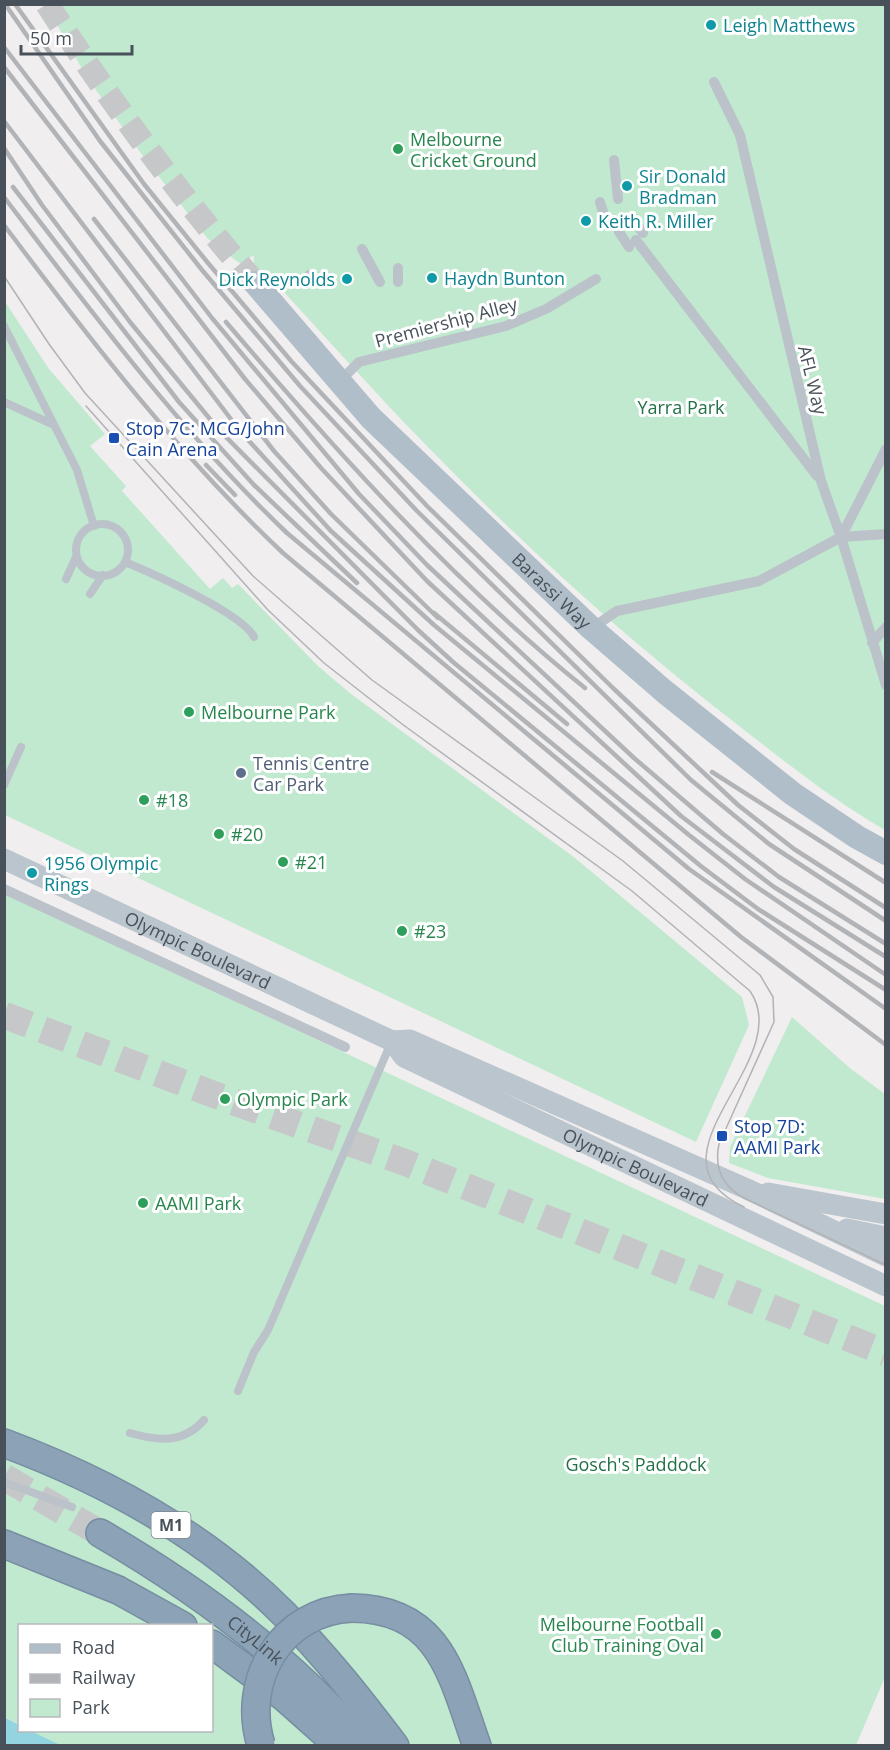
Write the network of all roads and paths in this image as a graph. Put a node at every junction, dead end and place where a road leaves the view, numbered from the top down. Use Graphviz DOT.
graph roads {
  1 [pos="714,82"];
  2 [pos="614,160"];
  3 [pos="618,199"];
  4 [pos="633,220"];
  5 [pos="619,232"];
  6 [pos="636,240"];
  7 [pos="362,249"];
  8 [pos="398,268"];
  9 [pos="596,279"];
  10 [pos="380,282"];
  11 [pos="398,282"];
  12 [pos="255,283"];
  13 [pos="4,326"];
  14 [pos="339,382"];
  15 [pos="4,402"];
  16 [pos="54,425"];
  17 [pos="885,449"];
  18 [pos="821,481"];
  19 [pos="94,526"];
  20 [pos="885,534"];
  21 [pos="841,537"];
  22 [pos="76,556"];
  23 [pos="125,562"];
  24 [pos="103,575"];
  25 [pos="66,579"];
  26 [pos="90,594"];
  27 [pos="885,627"];
  28 [pos="591,628"];
  29 [pos="254,637"];
  30 [pos="872,643"];
  31 [pos="885,685"];
  32 [pos="21,747"];
  33 [pos="4,785"];
  34 [pos="885,853"];
  35 [pos="4,859"];
  36 [pos="4,889"];
  37 [pos="392,1041"];
  38 [pos="345,1047"];
  39 [pos="747,1189"];
  40 [pos="836,1204"];
  41 [pos="720,1206"];
  42 [pos="885,1215"];
  43 [pos="810,1222"];
  44 [pos="885,1237"];
  45 [pos="809,1250"];
  46 [pos="885,1256"];
  47 [pos="885,1286"];
  48 [pos="238,1391"];
  49 [pos="204,1420"];
  50 [pos="130,1433"];
  51 [pos="4,1443"];
  52 [pos="4,1482"];
  53 [pos="72,1507"];
  54 [pos="100,1533"];
  55 [pos="4,1544"];
  56 [pos="179,1624"];
  57 [pos="213,1645"];
  58 [pos="261,1745"];
  59 [pos="339,1746"];
  60 [pos="365,1746"];
  61 [pos="395,1746"];
  62 [pos="477,1746"];
  1 -- 18 [label="street, AFL Way"];
  2 -- 3 [label="street"];
  4 -- 6 [label="street"];
  5 -- 6 [label="street"];
  6 -- 18 [label="street"];
  7 -- 10 [label="street"];
  8 -- 11 [label="street"];
  9 -- 14 [label="street, Premiership Alley"];
  12 -- 14 [label="main road, Barassi Way"];
  13 -- 16 [label="lane"];
  14 -- 28 [label="main road, Barassi Way"];
  15 -- 16 [label="lane"];
  16 -- 19 [label="lane"];
  17 -- 21 [label="street"];
  18 -- 21 [label="street, AFL Way"];
  19 -- 22 [label="lane"];
  19 -- 23 [label="lane"];
  20 -- 21 [label="street"];
  21 -- 28 [label="street"];
  21 -- 30 [label="street, AFL Way"];
  22 -- 24 [label="lane"];
  22 -- 25 [label="lane"];
  23 -- 24 [label="lane"];
  23 -- 29 [label="lane"];
  24 -- 26 [label="lane"];
  27 -- 30 [label="street"];
  28 -- 34 [label="main road, Barassi Way"];
  30 -- 31 [label="street, AFL Way"];
  32 -- 33 [label="lane"];
  35 -- 37 [label="main road, Olympic Boulevard"];
  36 -- 38 [label="street"];
  37 -- 39 [label="main road, Olympic Boulevard"];
  37 -- 41 [label="main road, Olympic Boulevard"];
  37 -- 48 [label="lane"];
  39 -- 40 [label="main road"];
  39 -- 43 [label="main road, Olympic Boulevard"];
  40 -- 42 [label="main road"];
  40 -- 43 [label="main road"];
  41 -- 43 [label="main road"];
  41 -- 45 [label="main road, Olympic Boulevard"];
  43 -- 44 [label="main road"];
  43 -- 45 [label="main road"];
  43 -- 46 [label="main road, Olympic Boulevard"];
  45 -- 47 [label="main road, Olympic Boulevard"];
  49 -- 50 [label="lane"];
  51 -- 61 [label="highway, M1"];
  52 -- 53 [label="lane"];
  54 -- 60 [label="highway, CityLink / M1"];
  55 -- 56 [label="highway"];
  57 -- 59 [label="highway"];
  58 -- 62 [label="highway, bridge"];
}
